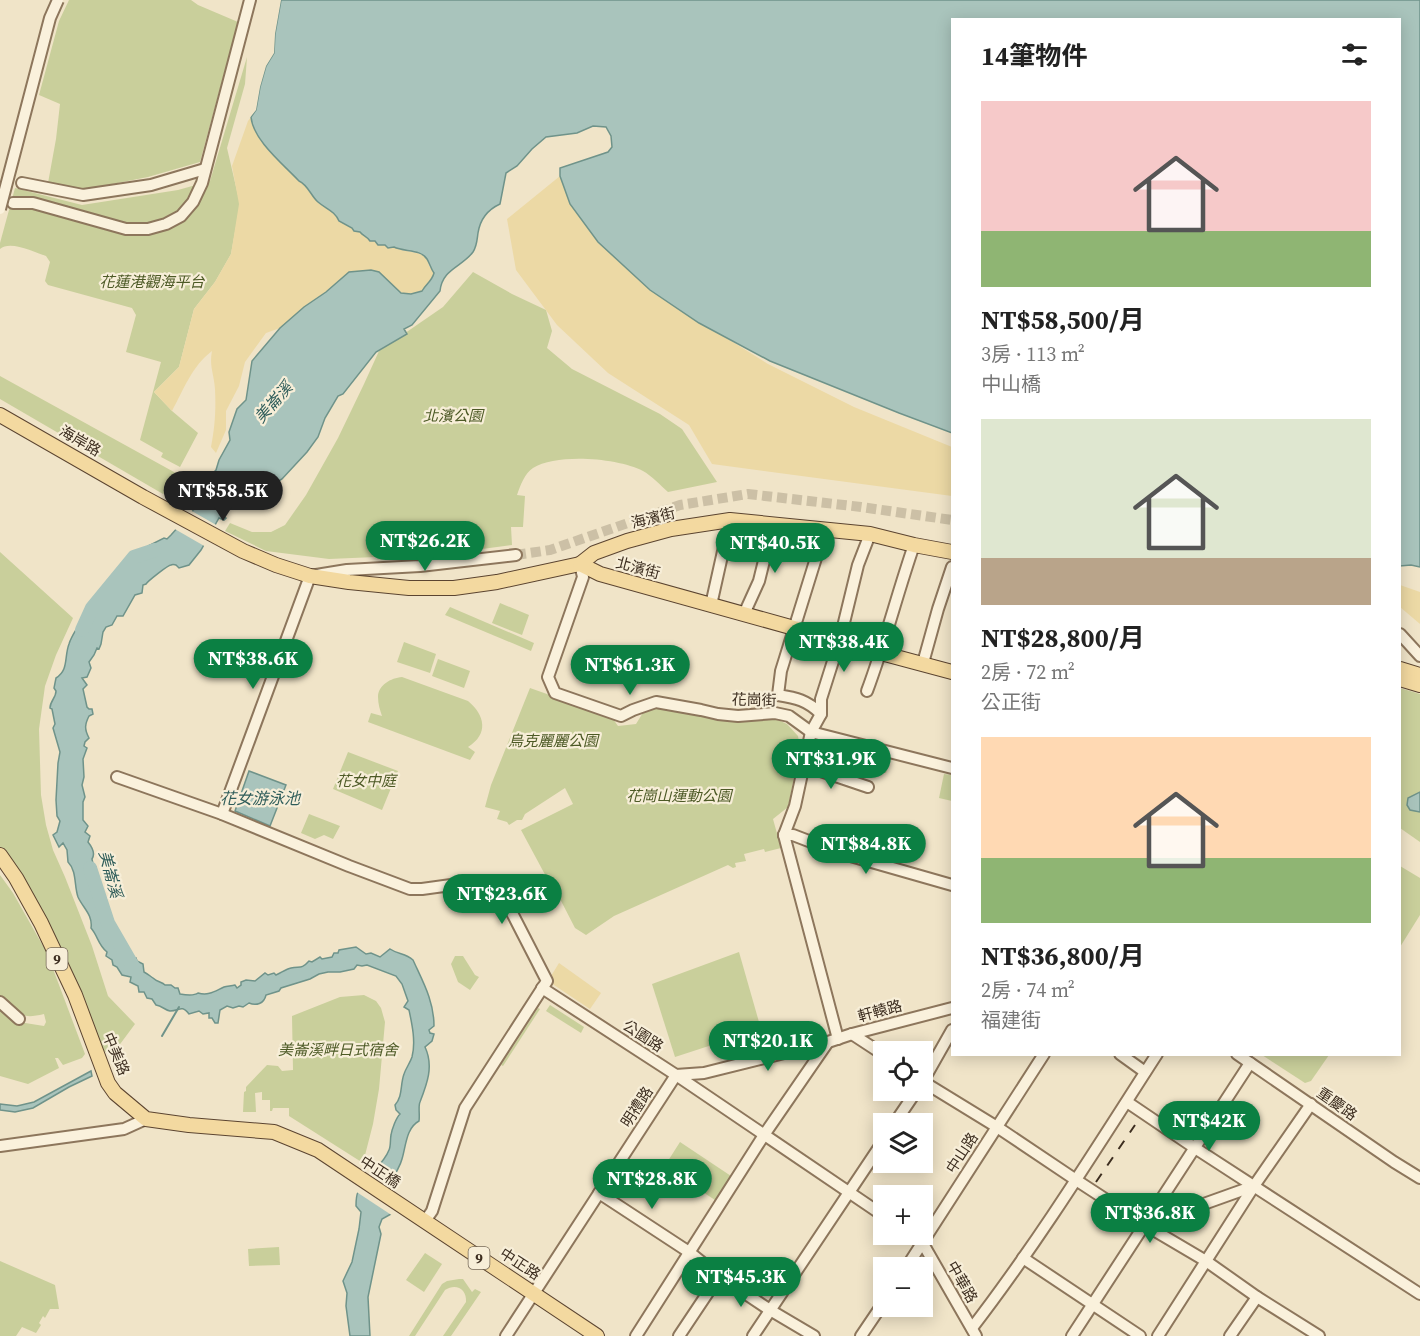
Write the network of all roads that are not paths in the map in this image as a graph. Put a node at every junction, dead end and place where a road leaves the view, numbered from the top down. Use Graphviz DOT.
graph roads {
  1 [pos="58,0"];
  2 [pos="250,0"];
  3 [pos="205,169"];
  4 [pos="22,183"];
  5 [pos="13,203"];
  6 [pos="0,209"];
  7 [pos="0,415"];
  8 [pos="730,520"];
  9 [pos="773,524"];
  10 [pos="821,529"];
  11 [pos="870,534"];
  12 [pos="914,545"];
  13 [pos="951,552"];
  14 [pos="516,555"];
  15 [pos="580,564"];
  16 [pos="951,570"];
  17 [pos="310,576"];
  18 [pos="711,604"];
  19 [pos="744,614"];
  20 [pos="794,628"];
  21 [pos="1401,634"];
  22 [pos="1401,634"];
  23 [pos="840,639"];
  24 [pos="1420,648"];
  25 [pos="881,653"];
  26 [pos="1420,656"];
  27 [pos="923,663"];
  28 [pos="951,672"];
  29 [pos="1408,674"];
  30 [pos="1420,685"];
  31 [pos="867,691"];
  32 [pos="821,714"];
  33 [pos="811,732"];
  34 [pos="802,765"];
  35 [pos="951,768"];
  36 [pos="117,777"];
  37 [pos="868,787"];
  38 [pos="222,814"];
  39 [pos="784,835"];
  40 [pos="0,855"];
  41 [pos="951,885"];
  42 [pos="542,988"];
  43 [pos="0,1002"];
  44 [pos="951,1008"];
  45 [pos="19,1019"];
  46 [pos="951,1032"];
  47 [pos="852,1034"];
  48 [pos="833,1040"];
  49 [pos="873,1048"];
  50 [pos="1043,1056"];
  51 [pos="1123,1056"];
  52 [pos="1156,1056"];
  53 [pos="1240,1056"];
  54 [pos="1250,1063"];
  55 [pos="933,1064"];
  56 [pos="1146,1072"];
  57 [pos="676,1075"];
  58 [pos="933,1088"];
  59 [pos="1127,1101"];
  60 [pos="1311,1104"];
  61 [pos="147,1119"];
  62 [pos="997,1127"];
  63 [pos="764,1135"];
  64 [pos="0,1146"];
  65 [pos="1195,1148"];
  66 [pos="873,1156"];
  67 [pos="1418,1174"];
  68 [pos="1076,1180"];
  69 [pos="1254,1185"];
  70 [pos="848,1192"];
  71 [pos="599,1193"];
  72 [pos="873,1209"];
  73 [pos="425,1221"];
  74 [pos="933,1225"];
  75 [pos="1145,1225"];
  76 [pos="924,1245"];
  77 [pos="689,1252"];
  78 [pos="1023,1258"];
  79 [pos="1206,1261"];
  80 [pos="718,1276"];
  81 [pos="534,1293"];
  82 [pos="1420,1294"];
  83 [pos="1257,1297"];
  84 [pos="1092,1305"];
  85 [pos="770,1310"];
  86 [pos="874,1317"];
  87 [pos="974,1332"];
  88 [pos="506,1336"];
  89 [pos="597,1336"];
  90 [pos="636,1336"];
  91 [pos="679,1336"];
  92 [pos="753,1336"];
  93 [pos="814,1336"];
  94 [pos="861,1336"];
  95 [pos="1072,1336"];
  96 [pos="1140,1336"];
  97 [pos="1158,1336"];
  98 [pos="1230,1336"];
  99 [pos="1319,1336"];
  1 -- 6 [label="street, bridge"];
  2 -- 3 [label="street"];
  3 -- 4 [label="street"];
  3 -- 5 [label="street"];
  7 -- 17 [label="main road, 海岸路"];
  8 -- 9 [label="main road, 海濱街"];
  8 -- 15 [label="main road, 海濱街"];
  8 -- 18 [label="street"];
  9 -- 10 [label="main road, 海濱街"];
  9 -- 19 [label="street"];
  10 -- 11 [label="main road, 海濱街"];
  10 -- 20 [label="street"];
  11 -- 12 [label="main road, 海濱街"];
  11 -- 23 [label="street"];
  12 -- 13 [label="main road, 海濱街"];
  12 -- 25 [label="street"];
  14 -- 17 [label="street"];
  15 -- 17 [label="main road"];
  15 -- 18 [label="main road, 北濱街"];
  15 -- 33 [label="street, 花崗街"];
  16 -- 27 [label="street"];
  17 -- 38 [label="street"];
  18 -- 19 [label="main road, 北濱街"];
  19 -- 20 [label="main road, 北濱街"];
  20 -- 23 [label="main road, 北濱街"];
  20 -- 32 [label="street"];
  21 -- 24 [label="street"];
  22 -- 26 [label="street"];
  23 -- 25 [label="main road, 北濱街"];
  23 -- 32 [label="street"];
  25 -- 27 [label="main road, 北濱街"];
  25 -- 31 [label="street"];
  27 -- 28 [label="main road, 北濱街"];
  29 -- 30 [label="main road"];
  32 -- 33 [label="street"];
  33 -- 34 [label="street"];
  33 -- 35 [label="street, 花崗街"];
  34 -- 37 [label="street"];
  34 -- 39 [label="street"];
  36 -- 38 [label="street"];
  38 -- 42 [label="street"];
  39 -- 41 [label="street"];
  39 -- 48 [label="street"];
  40 -- 61 [label="main road, 中美路 / 9"];
  42 -- 57 [label="street, 公園路"];
  42 -- 73 [label="street"];
  43 -- 45 [label="street"];
  44 -- 47 [label="street, 軒轅路"];
  46 -- 55 [label="street"];
  47 -- 48 [label="street, 軒轅路"];
  47 -- 49 [label="street"];
  48 -- 57 [label="street, 軒轅路"];
  48 -- 63 [label="street"];
  50 -- 62 [label="street, 中山路"];
  51 -- 56 [label="street"];
  52 -- 56 [label="street"];
  53 -- 54 [label="street, 重慶路"];
  54 -- 60 [label="street, 重慶路"];
  54 -- 65 [label="street"];
  56 -- 59 [label="street"];
  57 -- 63 [label="street, 公園路"];
  57 -- 71 [label="street, 明禮路"];
  58 -- 62 [label="street"];
  59 -- 65 [label="street"];
  59 -- 68 [label="street"];
  60 -- 67 [label="street, 重慶路"];
  60 -- 69 [label="street"];
  61 -- 64 [label="street"];
  61 -- 73 [label="main road, 中正橋 / 9"];
  62 -- 68 [label="street"];
  62 -- 74 [label="street, 中山路"];
  63 -- 70 [label="street, 公園路"];
  63 -- 77 [label="street"];
  65 -- 69 [label="street"];
  65 -- 75 [label="street"];
  66 -- 70 [label="street"];
  68 -- 75 [label="street"];
  68 -- 78 [label="street"];
  69 -- 75 [label="street"];
  69 -- 79 [label="street"];
  69 -- 82 [label="street"];
  70 -- 72 [label="street, 公園路"];
  70 -- 85 [label="street"];
  71 -- 77 [label="street"];
  71 -- 81 [label="street, 明禮路"];
  73 -- 81 [label="main road, 中正路 / 9"];
  75 -- 79 [label="street"];
  75 -- 84 [label="street"];
  76 -- 87 [label="street, 中華路"];
  77 -- 80 [label="street"];
  77 -- 90 [label="street"];
  78 -- 84 [label="street"];
  78 -- 87 [label="street"];
  79 -- 83 [label="street"];
  79 -- 97 [label="street"];
  80 -- 85 [label="street"];
  80 -- 91 [label="street"];
  81 -- 88 [label="street, 明禮路"];
  81 -- 89 [label="main road, 中正路 / 9"];
  83 -- 98 [label="street"];
  83 -- 99 [label="street"];
  84 -- 95 [label="street"];
  84 -- 96 [label="street"];
  85 -- 92 [label="street"];
  85 -- 93 [label="street"];
  86 -- 94 [label="street"];
}
